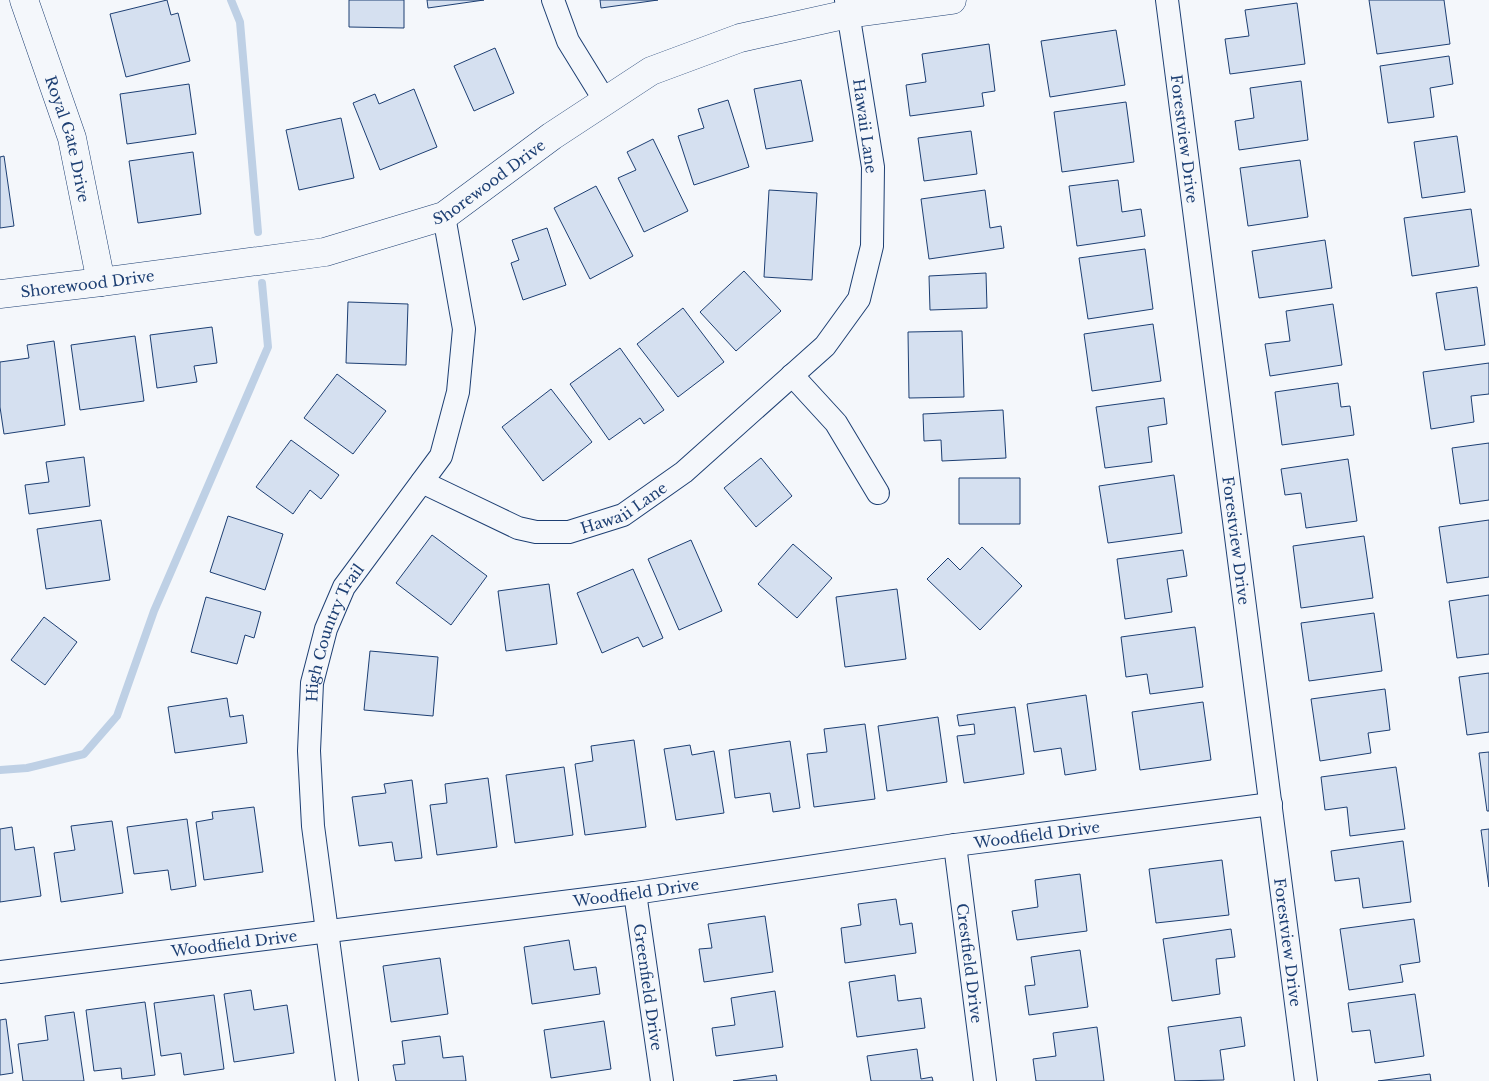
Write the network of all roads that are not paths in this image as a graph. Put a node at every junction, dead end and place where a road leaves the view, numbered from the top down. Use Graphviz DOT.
graph roads {
  1 [pos="24,0"];
  2 [pos="553,0"];
  3 [pos="952,0"];
  4 [pos="1167,0"];
  5 [pos="847,7"];
  6 [pos="605,101"];
  7 [pos="444,216"];
  8 [pos="101,282"];
  9 [pos="0,294"];
  10 [pos="792,375"];
  11 [pos="422,482"];
  12 [pos="878,494"];
  13 [pos="1271,804"];
  14 [pos="955,844"];
  15 [pos="636,893"];
  16 [pos="328,932"];
  17 [pos="0,972"];
  18 [pos="348,1081"];
  19 [pos="662,1081"];
  20 [pos="986,1081"];
  21 [pos="1306,1081"];
  1 -- 8 [label="street, Royal Gate Drive"];
  2 -- 6 [label="street"];
  3 -- 5 [label="street, Shorewood Drive"];
  4 -- 13 [label="street, Forestview Drive"];
  5 -- 6 [label="street, Shorewood Drive"];
  5 -- 10 [label="street, Hawaii Lane"];
  6 -- 7 [label="street, Shorewood Drive"];
  7 -- 8 [label="street, Shorewood Drive"];
  7 -- 11 [label="street, High Country Trail"];
  8 -- 9 [label="street, Shorewood Drive"];
  10 -- 11 [label="street, Hawaii Lane"];
  10 -- 12 [label="street"];
  11 -- 16 [label="street, High Country Trail"];
  13 -- 14 [label="street, Woodfield Drive"];
  13 -- 21 [label="street, Forestview Drive"];
  14 -- 15 [label="street, Woodfield Drive"];
  14 -- 20 [label="street, Crestfield Drive"];
  15 -- 16 [label="street, Woodfield Drive"];
  15 -- 19 [label="street, Greenfield Drive"];
  16 -- 17 [label="street, Woodfield Drive"];
  16 -- 18 [label="street, High Country Trail"];
}
